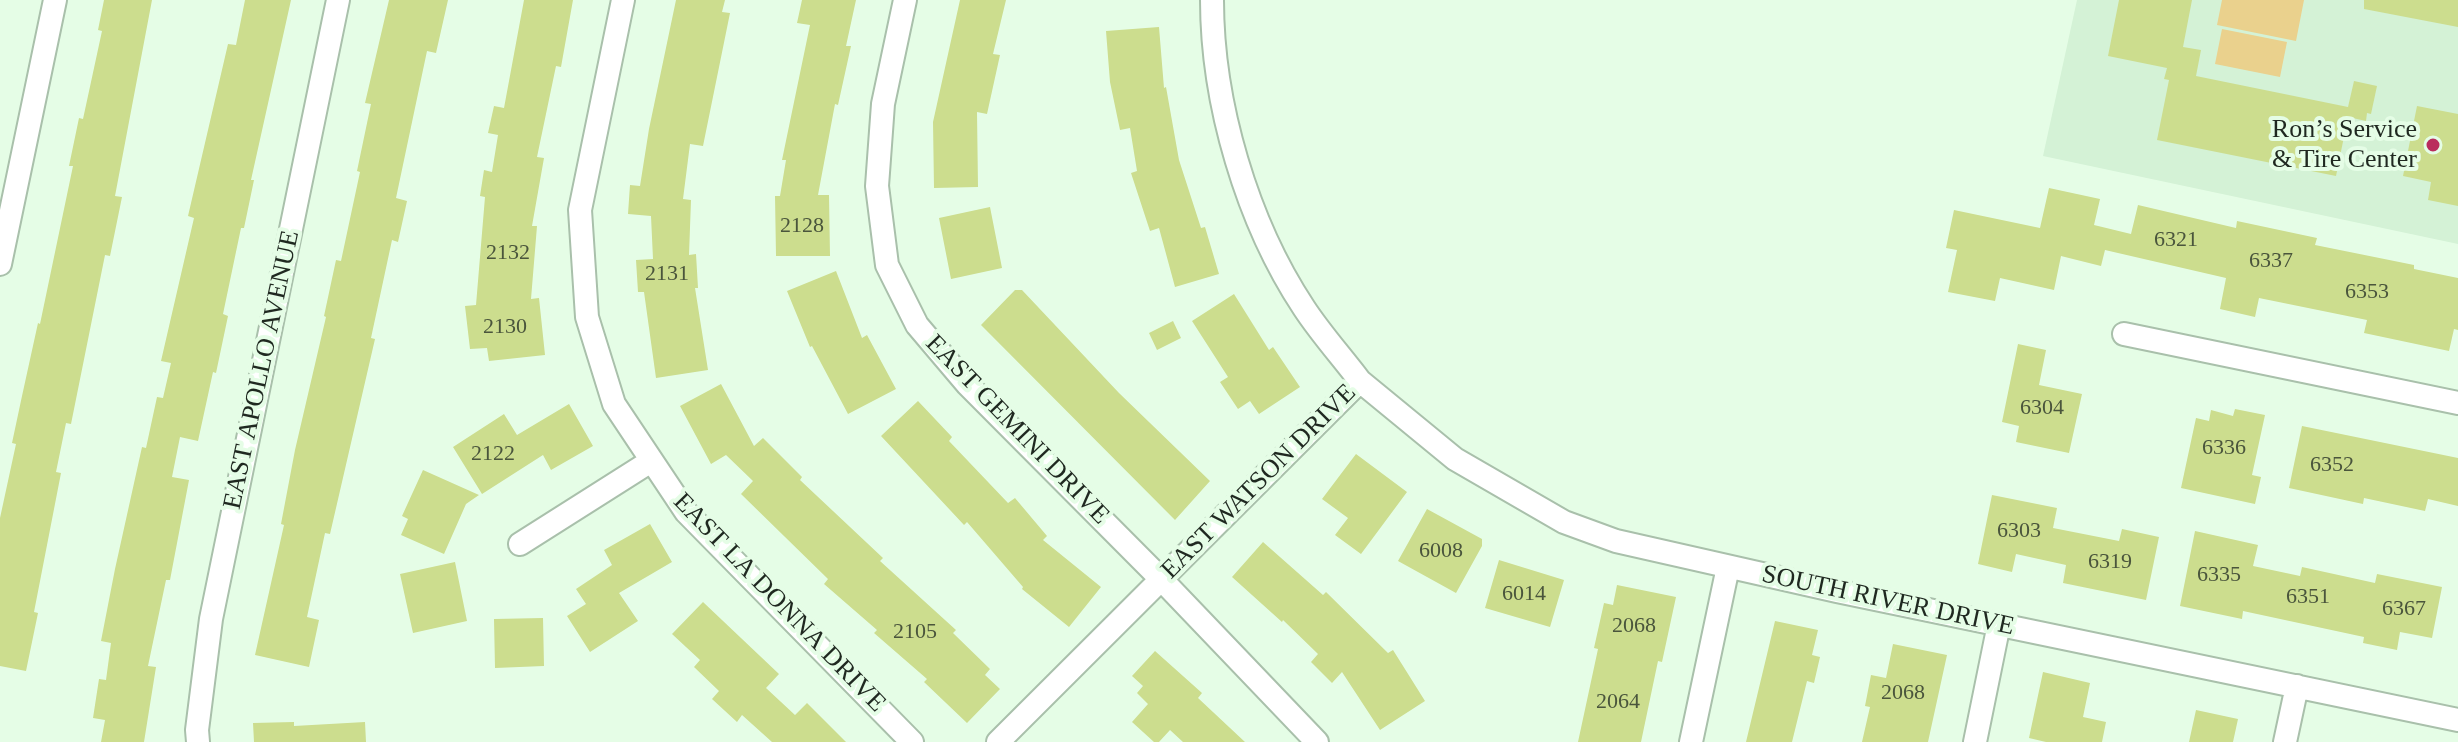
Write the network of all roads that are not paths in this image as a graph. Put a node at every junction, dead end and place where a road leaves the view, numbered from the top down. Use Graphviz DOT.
graph roads {
  1 [pos="55,0"];
  2 [pos="338,0"];
  3 [pos="623,0"];
  4 [pos="905,0"];
  5 [pos="1212,0"];
  6 [pos="0,264"];
  7 [pos="2124,334"];
  8 [pos="1360,381"];
  9 [pos="2458,403"];
  10 [pos="651,461"];
  11 [pos="520,544"];
  12 [pos="1728,567"];
  13 [pos="1162,580"];
  14 [pos="1999,624"];
  15 [pos="2297,686"];
  16 [pos="2458,720"];
  17 [pos="198,742"];
  18 [pos="912,742"];
  19 [pos="998,742"];
  20 [pos="1317,742"];
  21 [pos="1691,742"];
  22 [pos="1975,742"];
  23 [pos="2285,742"];
  1 -- 6 [label="street"];
  2 -- 17 [label="street, EAST APOLLO AVENUE"];
  3 -- 10 [label="street, EAST LA DONNA DRIVE"];
  4 -- 13 [label="street, EAST GEMINI DRIVE"];
  5 -- 8 [label="street, EAST WATSON DRIVE"];
  7 -- 9 [label="street"];
  8 -- 12 [label="street, SOUTH RIVER DRIVE"];
  8 -- 13 [label="street, EAST WATSON DRIVE"];
  10 -- 11 [label="street"];
  10 -- 18 [label="street, EAST LA DONNA DRIVE"];
  12 -- 14 [label="street, SOUTH RIVER DRIVE"];
  12 -- 21 [label="street"];
  13 -- 19 [label="street, EAST WATSON DRIVE"];
  13 -- 20 [label="street, EAST GEMINI DRIVE"];
  14 -- 15 [label="street, SOUTH RIVER DRIVE"];
  14 -- 22 [label="street"];
  15 -- 16 [label="street, SOUTH RIVER DRIVE"];
  15 -- 23 [label="street"];
}
